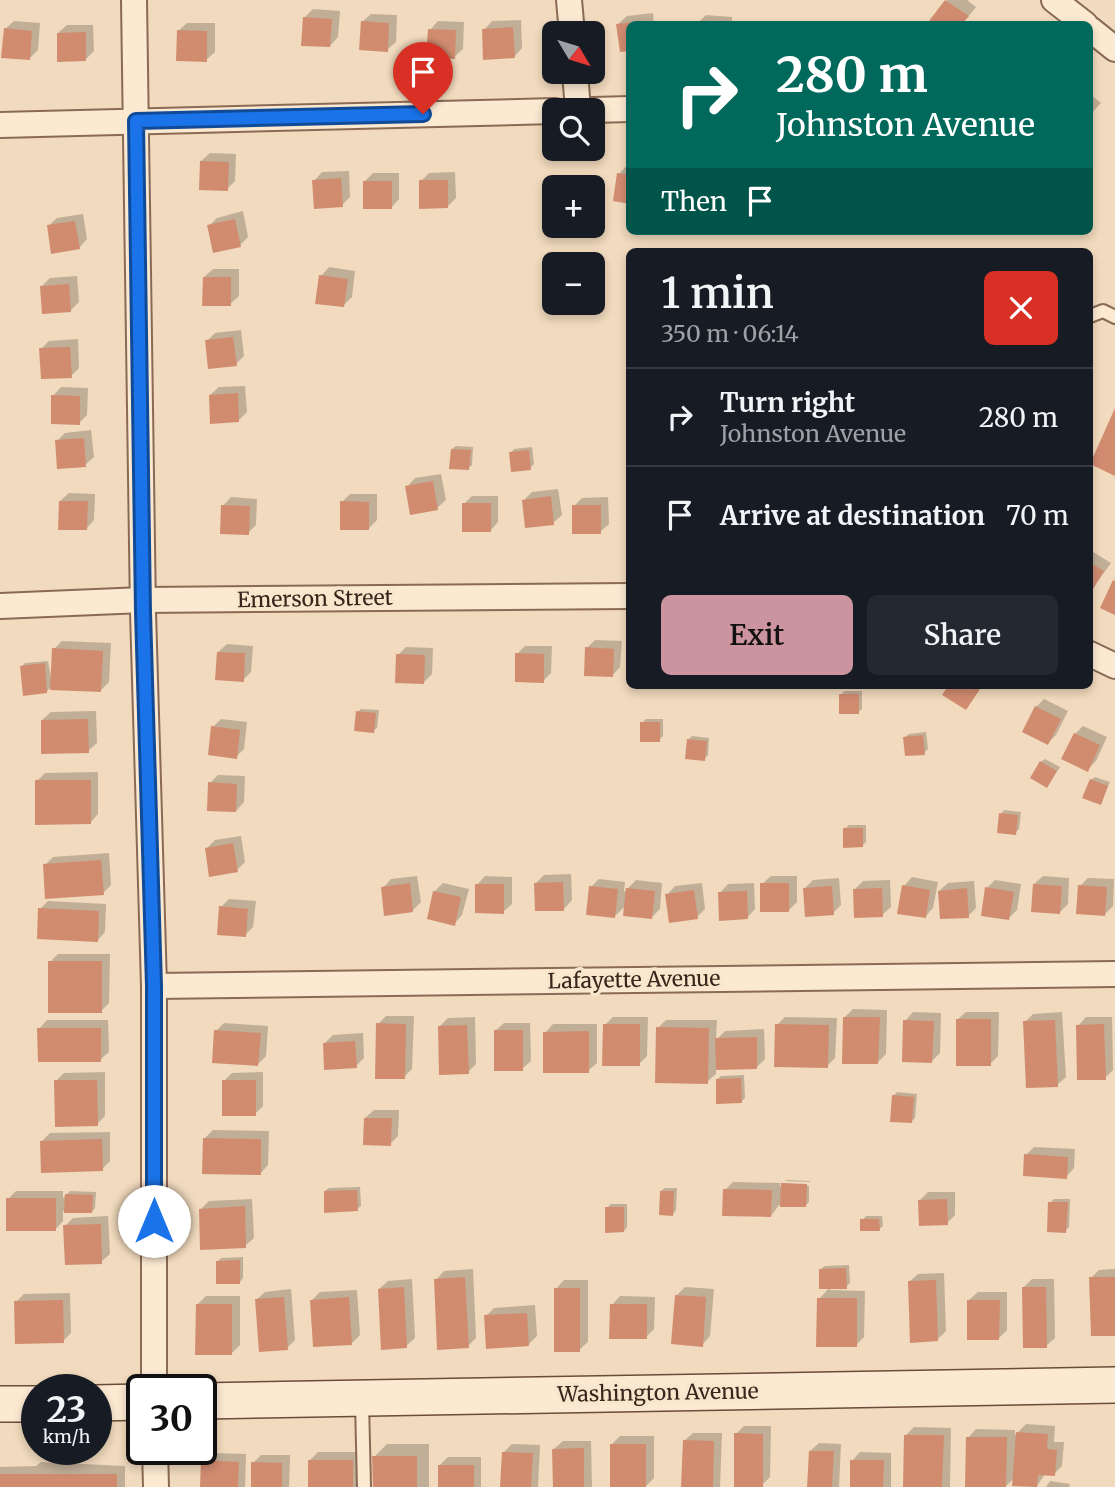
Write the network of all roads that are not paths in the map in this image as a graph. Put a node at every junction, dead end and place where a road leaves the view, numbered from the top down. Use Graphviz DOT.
graph roads {
  1 [pos="134,0"];
  2 [pos="569,0"];
  3 [pos="1054,0"];
  4 [pos="571,21"];
  5 [pos="1081,21"];
  6 [pos="1093,31"];
  7 [pos="1115,49"];
  8 [pos="626,109"];
  9 [pos="605,110"];
  10 [pos="542,111"];
  11 [pos="136,121"];
  12 [pos="0,125"];
  13 [pos="1093,315"];
  14 [pos="1115,317"];
  15 [pos="626,596"];
  16 [pos="143,600"];
  17 [pos="0,606"];
  18 [pos="1093,655"];
  19 [pos="1115,666"];
  20 [pos="1115,974"];
  21 [pos="154,986"];
  22 [pos="154,1374"];
  23 [pos="1115,1385"];
  24 [pos="362,1398"];
  25 [pos="217,1401"];
  26 [pos="0,1404"];
  27 [pos="21,1404"];
  28 [pos="155,1465"];
  29 [pos="156,1487"];
  30 [pos="364,1487"];
  1 -- 11 [label="street"];
  2 -- 4 [label="street"];
  3 -- 5 [label="street"];
  6 -- 7 [label="street"];
  8 -- 9 [label="street"];
  10 -- 11 [label="street"];
  11 -- 12 [label="street"];
  11 -- 16 [label="street"];
  13 -- 14 [label="lane"];
  15 -- 16 [label="street, Emerson Street"];
  16 -- 17 [label="street, Emerson Street"];
  16 -- 21 [label="street"];
  18 -- 19 [label="street"];
  20 -- 21 [label="street, Lafayette Avenue"];
  21 -- 22 [label="street"];
  23 -- 24 [label="main road, Washington Avenue"];
  24 -- 25 [label="main road, Washington Avenue"];
  24 -- 30 [label="lane"];
  26 -- 27 [label="main road"];
  28 -- 29 [label="street"];
}
